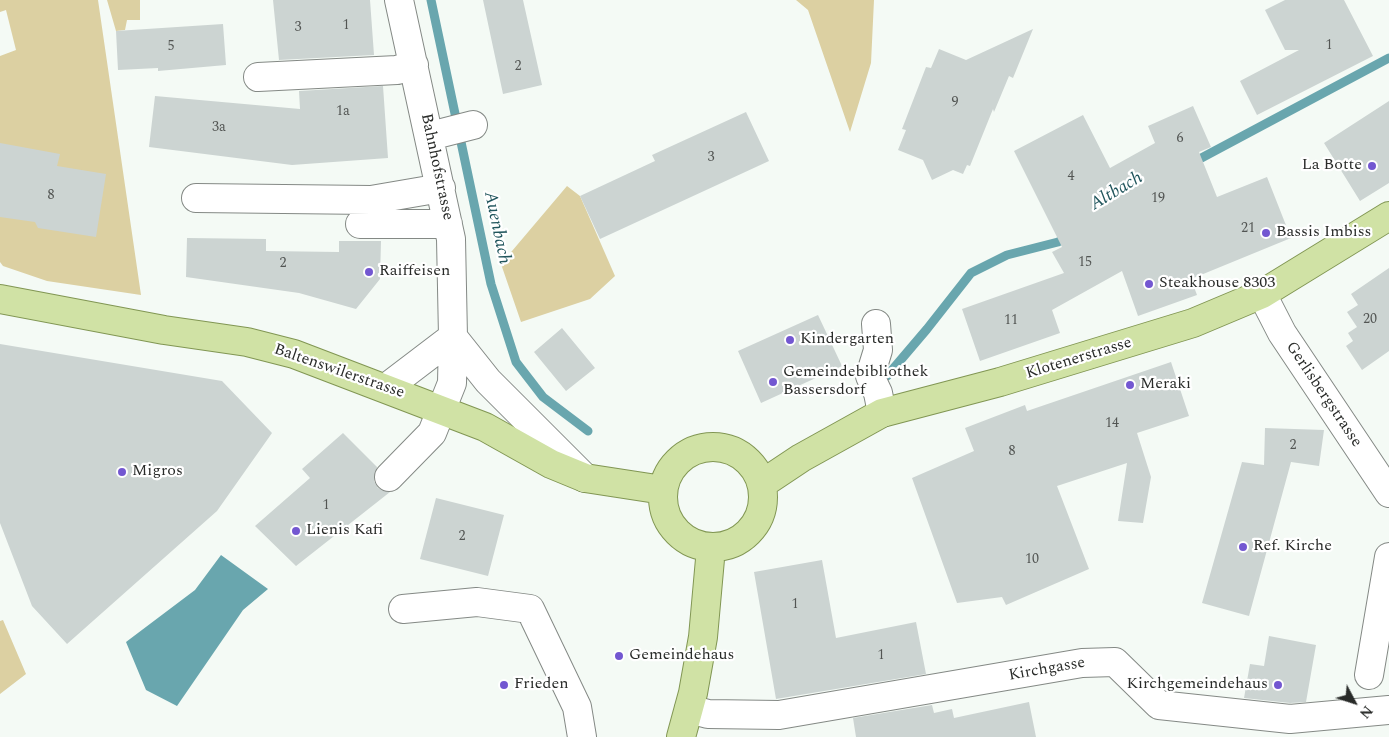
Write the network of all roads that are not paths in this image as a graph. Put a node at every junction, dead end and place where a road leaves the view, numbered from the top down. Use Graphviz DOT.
graph roads {
  1 [pos="399,0"];
  2 [pos="414,65"];
  3 [pos="258,77"];
  4 [pos="473,125"];
  5 [pos="436,135"];
  6 [pos="196,198"];
  7 [pos="445,207"];
  8 [pos="1389,216"];
  9 [pos="370,224"];
  10 [pos="1262,294"];
  11 [pos="0,299"];
  12 [pos="876,324"];
  13 [pos="453,337"];
  14 [pos="386,388"];
  15 [pos="442,410"];
  16 [pos="882,413"];
  17 [pos="389,477"];
  18 [pos="584,478"];
  19 [pos="762,484"];
  20 [pos="663,490"];
  21 [pos="1389,494"];
  22 [pos="711,548"];
  23 [pos="1389,557"];
  24 [pos="403,609"];
  25 [pos="1368,675"];
  26 [pos="689,709"];
  27 [pos="1389,710"];
  28 [pos="582,737"];
  29 [pos="681,737"];
  1 -- 2 [label="street, Bahnhofstrasse"];
  2 -- 3 [label="street"];
  2 -- 5 [label="street, Bahnhofstrasse"];
  4 -- 5 [label="street"];
  5 -- 7 [label="street, Bahnhofstrasse"];
  6 -- 7 [label="street"];
  7 -- 9 [label="street"];
  7 -- 13 [label="street, Bahnhofstrasse"];
  8 -- 10 [label="main road, Klotenerstrasse"];
  10 -- 16 [label="main road, Klotenerstrasse"];
  10 -- 21 [label="street, Gerlisbergstrasse"];
  11 -- 14 [label="main road, Baltenswilerstrasse"];
  12 -- 16 [label="street"];
  13 -- 14 [label="street"];
  13 -- 15 [label="street, Bahnhofstrasse"];
  13 -- 18 [label="street"];
  14 -- 15 [label="main road, Baltenswilerstrasse"];
  15 -- 17 [label="street, Bahnhofstrasse"];
  15 -- 18 [label="main road, Baltenswilerstrasse"];
  16 -- 19 [label="main road, Klotenerstrasse"];
  18 -- 20 [label="main road, Baltenswilerstrasse"];
  19 -- 20 [label="main road"];
  19 -- 22 [label="main road"];
  20 -- 22 [label="main road"];
  22 -- 26 [label="main road"];
  23 -- 25 [label="street"];
  24 -- 28 [label="street"];
  26 -- 27 [label="street, Kirchgasse"];
  26 -- 29 [label="main road"];
}
